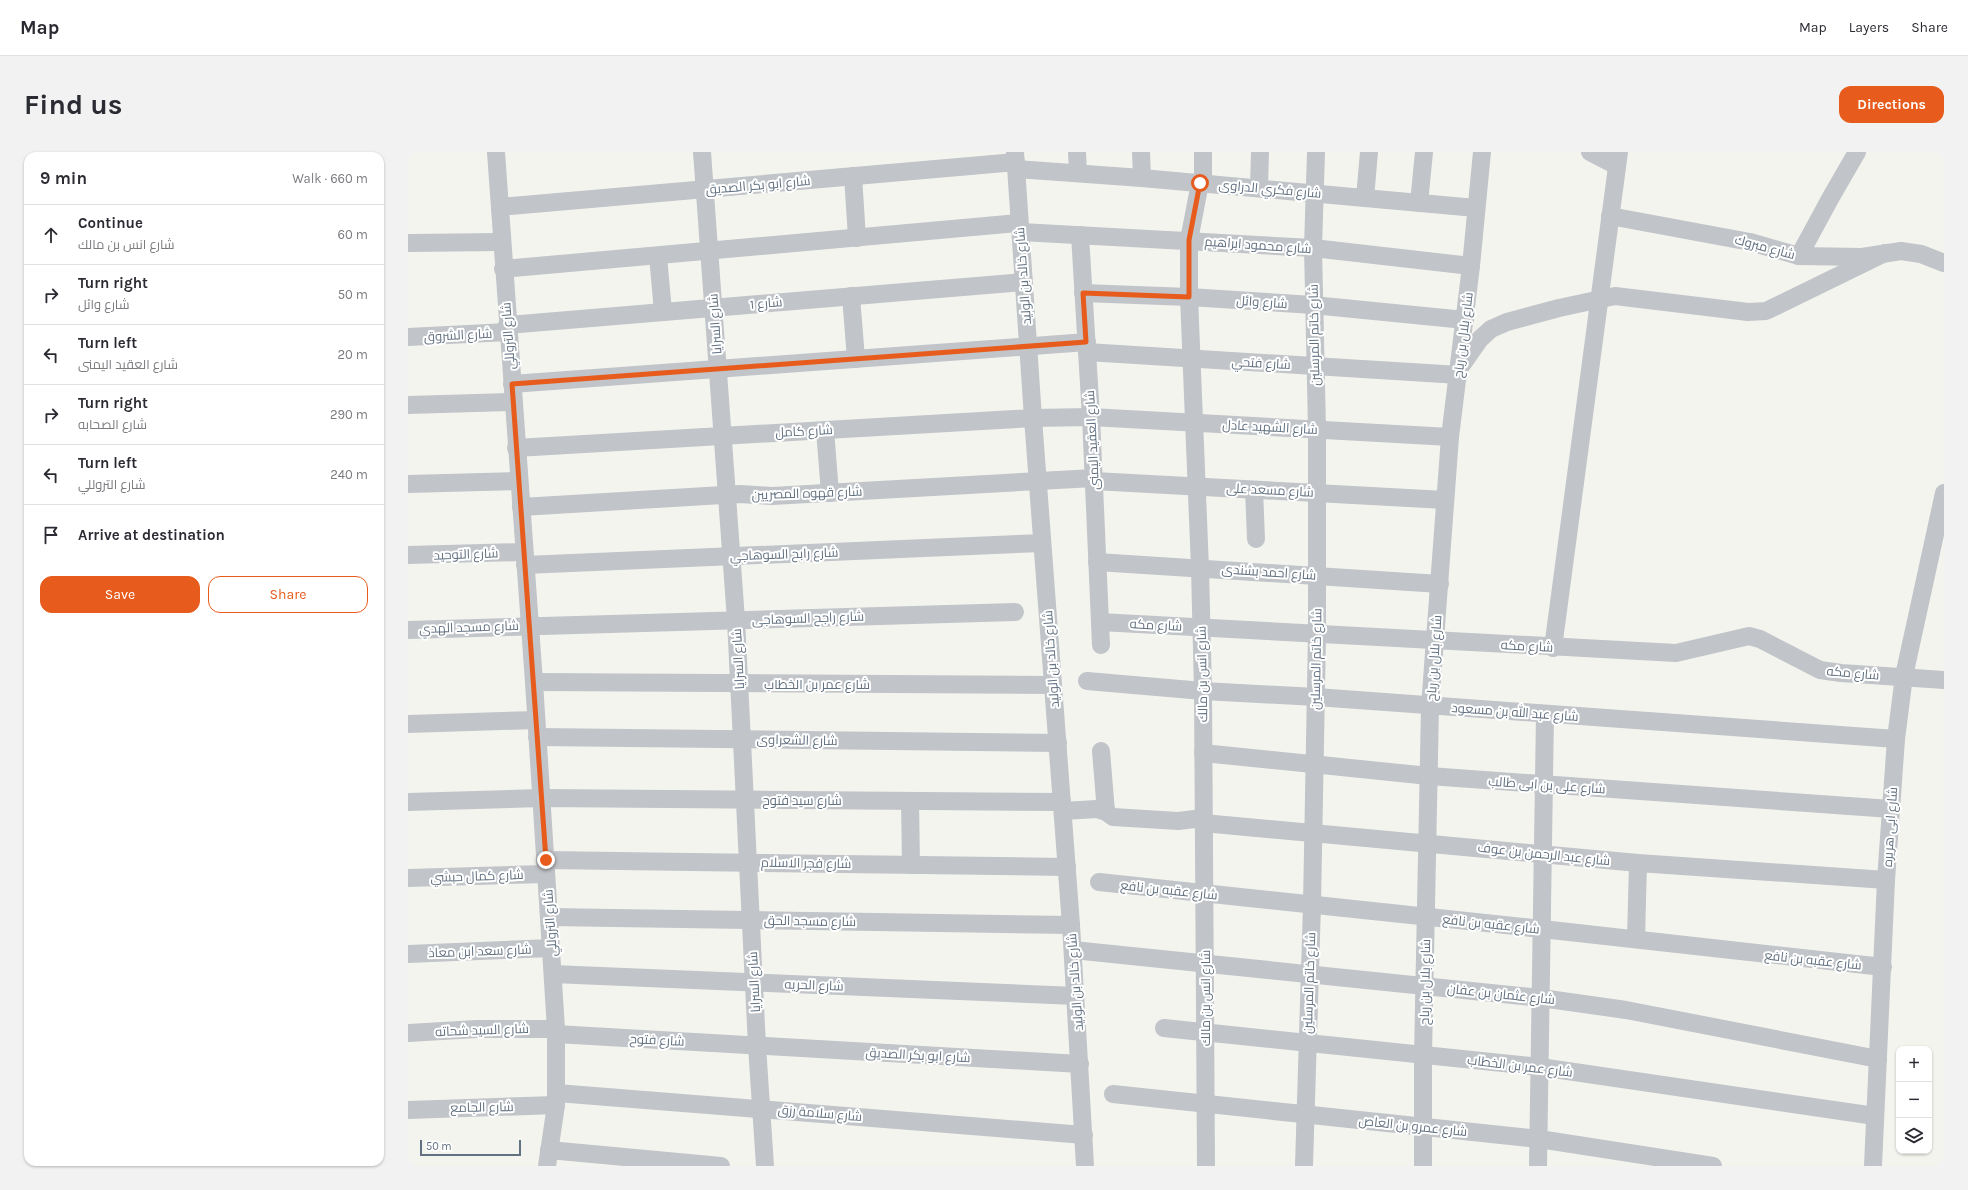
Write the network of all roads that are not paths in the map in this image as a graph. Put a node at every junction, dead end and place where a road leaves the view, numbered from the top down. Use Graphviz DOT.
graph roads {
  1 [pos="496,152"];
  2 [pos="702,152"];
  3 [pos="1077,152"];
  4 [pos="1141,152"];
  5 [pos="1203,152"];
  6 [pos="1260,152"];
  7 [pos="1316,152"];
  8 [pos="1369,152"];
  9 [pos="1424,152"];
  10 [pos="1482,152"];
  11 [pos="1590,152"];
  12 [pos="1857,152"];
  13 [pos="1618,159"];
  14 [pos="1016,161"];
  15 [pos="1078,173"];
  16 [pos="853,176"];
  17 [pos="1142,178"];
  18 [pos="1201,183"];
  19 [pos="1259,188"];
  20 [pos="705,189"];
  21 [pos="1315,193"];
  22 [pos="1365,198"];
  23 [pos="1419,203"];
  24 [pos="500,207"];
  25 [pos="1476,208"];
  26 [pos="1610,216"];
  27 [pos="1020,228"];
  28 [pos="1080,235"];
  29 [pos="857,238"];
  30 [pos="1189,240"];
  31 [pos="502,242"];
  32 [pos="408,243"];
  33 [pos="1313,248"];
  34 [pos="710,250"];
  35 [pos="1885,253"];
  36 [pos="658,256"];
  37 [pos="1799,256"];
  38 [pos="1944,263"];
  39 [pos="1471,266"];
  40 [pos="504,269"];
  41 [pos="1024,282"];
  42 [pos="1083,293"];
  43 [pos="851,296"];
  44 [pos="1189,297"];
  45 [pos="1599,300"];
  46 [pos="1313,305"];
  47 [pos="714,308"];
  48 [pos="663,312"];
  49 [pos="1465,320"];
  50 [pos="508,329"];
  51 [pos="408,337"];
  52 [pos="1028,346"];
  53 [pos="1087,347"];
  54 [pos="856,358"];
  55 [pos="1191,359"];
  56 [pos="1315,366"];
  57 [pos="718,369"];
  58 [pos="1459,372"];
  59 [pos="512,384"];
  60 [pos="513,402"];
  61 [pos="408,405"];
  62 [pos="1091,417"];
  63 [pos="1032,418"];
  64 [pos="1194,422"];
  65 [pos="825,430"];
  66 [pos="1317,430"];
  67 [pos="724,436"];
  68 [pos="1450,437"];
  69 [pos="516,448"];
  70 [pos="1094,480"];
  71 [pos="1037,481"];
  72 [pos="519,482"];
  73 [pos="408,484"];
  74 [pos="1196,487"];
  75 [pos="1254,490"];
  76 [pos="830,493"];
  77 [pos="1317,493"];
  78 [pos="1944,493"];
  79 [pos="728,495"];
  80 [pos="1446,500"];
  81 [pos="520,506"];
  82 [pos="1256,539"];
  83 [pos="1042,543"];
  84 [pos="408,555"];
  85 [pos="731,556"];
  86 [pos="525,558"];
  87 [pos="1097,562"];
  88 [pos="1200,568"];
  89 [pos="1317,575"];
  90 [pos="1440,584"];
  91 [pos="1015,612"];
  92 [pos="736,620"];
  93 [pos="1100,622"];
  94 [pos="530,625"];
  95 [pos="1201,628"];
  96 [pos="408,630"];
  97 [pos="1317,634"];
  98 [pos="1435,641"];
  99 [pos="1101,645"];
  100 [pos="1553,648"];
  101 [pos="1904,676"];
  102 [pos="1944,680"];
  103 [pos="1087,681"];
  104 [pos="534,682"];
  105 [pos="740,683"];
  106 [pos="1053,685"];
  107 [pos="1203,691"];
  108 [pos="1316,697"];
  109 [pos="1430,707"];
  110 [pos="1545,714"];
  111 [pos="408,724"];
  112 [pos="536,729"];
  113 [pos="1896,739"];
  114 [pos="743,740"];
  115 [pos="1058,743"];
  116 [pos="1101,751"];
  117 [pos="1203,753"];
  118 [pos="1314,765"];
  119 [pos="1429,776"];
  120 [pos="1544,785"];
  121 [pos="541,798"];
  122 [pos="745,799"];
  123 [pos="910,800"];
  124 [pos="408,802"];
  125 [pos="1063,807"];
  126 [pos="1891,809"];
  127 [pos="1106,812"];
  128 [pos="1203,821"];
  129 [pos="1313,833"];
  130 [pos="1428,843"];
  131 [pos="1543,855"];
  132 [pos="748,862"];
  133 [pos="1638,863"];
  134 [pos="911,865"];
  135 [pos="546,867"];
  136 [pos="1067,867"];
  137 [pos="408,878"];
  138 [pos="1886,880"];
  139 [pos="1099,882"];
  140 [pos="1204,894"];
  141 [pos="1312,905"];
  142 [pos="549,917"];
  143 [pos="1426,917"];
  144 [pos="751,920"];
  145 [pos="1071,925"];
  146 [pos="1542,929"];
  147 [pos="1636,939"];
  148 [pos="551,948"];
  149 [pos="1073,950"];
  150 [pos="408,954"];
  151 [pos="1205,963"];
  152 [pos="1883,967"];
  153 [pos="553,974"];
  154 [pos="1310,974"];
  155 [pos="754,982"];
  156 [pos="1424,986"];
  157 [pos="1076,996"];
  158 [pos="1541,998"];
  159 [pos="1164,1028"];
  160 [pos="556,1031"];
  161 [pos="1205,1032"];
  162 [pos="408,1033"];
  163 [pos="1307,1043"];
  164 [pos="757,1046"];
  165 [pos="1423,1055"];
  166 [pos="1878,1059"];
  167 [pos="1080,1064"];
  168 [pos="1540,1067"];
  169 [pos="1113,1094"];
  170 [pos="556,1099"];
  171 [pos="1206,1104"];
  172 [pos="762,1109"];
  173 [pos="408,1110"];
  174 [pos="1305,1114"];
  175 [pos="1875,1116"];
  176 [pos="1423,1127"];
  177 [pos="1084,1135"];
  178 [pos="1539,1138"];
  179 [pos="548,1158"];
  180 [pos="721,1166"];
  181 [pos="765,1166"];
  182 [pos="1085,1166"];
  183 [pos="1206,1166"];
  184 [pos="1304,1166"];
  185 [pos="1423,1166"];
  186 [pos="1538,1166"];
  187 [pos="1712,1166"];
  188 [pos="1873,1166"];
  1 -- 24 [label="street, شارع التروللي"];
  2 -- 20 [label="street, شارع السرايا"];
  3 -- 15 [label="street"];
  4 -- 17 [label="street"];
  5 -- 18 [label="street, شارع انس بن مالك"];
  6 -- 19 [label="street"];
  7 -- 21 [label="street, شارع خاتم المرسلين"];
  8 -- 22 [label="street"];
  9 -- 23 [label="street"];
  10 -- 25 [label="street, شارع بلال بن رباح"];
  11 -- 13 [label="street"];
  12 -- 37 [label="street"];
  13 -- 26 [label="street"];
  14 -- 15 [label="street, شارع فكري الدراوى"];
  14 -- 16 [label="street, شارع ابو بكر الصديق"];
  14 -- 27 [label="street, شارع خالد بن الوليد"];
  15 -- 17 [label="street, شارع فكري الدراوى"];
  16 -- 20 [label="street, شارع ابو بكر الصديق"];
  16 -- 29 [label="street"];
  17 -- 18 [label="street, شارع فكري الدراوى"];
  18 -- 19 [label="street, شارع فكري الدراوى"];
  18 -- 30 [label="street, شارع انس بن مالك"];
  19 -- 21 [label="street, شارع فكري الدراوى"];
  20 -- 24 [label="street, شارع ابو بكر الصديق"];
  20 -- 34 [label="street, شارع السرايا"];
  21 -- 22 [label="street, شارع فكري الدراوى"];
  21 -- 33 [label="street, شارع خاتم المرسلين"];
  22 -- 23 [label="street, شارع فكري الدراوى"];
  23 -- 25 [label="street, شارع فكري الدراوى"];
  24 -- 31 [label="street, شارع التروللي"];
  25 -- 39 [label="street, شارع بلال بن رباح"];
  26 -- 37 [label="street, شارع مبروك"];
  26 -- 45 [label="street"];
  27 -- 28 [label="street, شارع محمود ابراهيم"];
  27 -- 29 [label="street, شارع محمود ابراهيم"];
  27 -- 41 [label="street, شارع خالد بن الوليد"];
  28 -- 30 [label="street, شارع محمود ابراهيم"];
  28 -- 42 [label="street, شارع العقيد اليمنى"];
  29 -- 34 [label="street, شارع محمود ابراهيم"];
  30 -- 33 [label="street, شارع محمود ابراهيم"];
  30 -- 44 [label="street, شارع انس بن مالك"];
  31 -- 32 [label="street"];
  31 -- 40 [label="street, شارع التروللي"];
  33 -- 39 [label="street, شارع محمود ابراهيم"];
  33 -- 46 [label="street, شارع خاتم المرسلين"];
  34 -- 36 [label="street, شارع محمود ابراهيم"];
  34 -- 47 [label="street, شارع السرايا"];
  35 -- 37 [label="street, شارع مبروك"];
  35 -- 38 [label="street, شارع مبروك"];
  35 -- 45 [label="street"];
  36 -- 40 [label="street, شارع محمود ابراهيم"];
  36 -- 48 [label="street"];
  39 -- 49 [label="street, شارع بلال بن رباح"];
  40 -- 50 [label="street, شارع التروللي"];
  41 -- 43 [label="street, شارع 1"];
  41 -- 52 [label="street, شارع خالد بن الوليد"];
  42 -- 44 [label="street, شارع وائل"];
  42 -- 53 [label="street, شارع العقيد اليمنى"];
  43 -- 47 [label="street, شارع 1"];
  43 -- 54 [label="street"];
  44 -- 46 [label="street, شارع وائل"];
  44 -- 55 [label="street, شارع انس بن مالك"];
  45 -- 58 [label="street"];
  45 -- 100 [label="street"];
  46 -- 49 [label="street, شارع وائل"];
  46 -- 56 [label="street, شارع خاتم المرسلين"];
  47 -- 48 [label="street, شارع 1"];
  47 -- 57 [label="street, شارع السرايا"];
  48 -- 50 [label="street, شارع 1"];
  49 -- 58 [label="street, شارع بلال بن رباح"];
  50 -- 51 [label="street, شارع الشروق"];
  50 -- 59 [label="street, شارع التروللي"];
  52 -- 53 [label="street, شارع فتحي"];
  52 -- 54 [label="street, شارع فتحي"];
  52 -- 63 [label="street, شارع خالد بن الوليد"];
  53 -- 55 [label="street, شارع فتحي"];
  53 -- 62 [label="street, شارع العقيد اليمنى"];
  54 -- 57 [label="street, شارع فتحي"];
  55 -- 56 [label="street, شارع فتحي"];
  55 -- 64 [label="street, شارع انس بن مالك"];
  56 -- 58 [label="street, شارع فتحي"];
  56 -- 66 [label="street, شارع خاتم المرسلين"];
  57 -- 59 [label="street, شارع فتحي"];
  57 -- 67 [label="street, شارع السرايا"];
  58 -- 68 [label="street, شارع بلال بن رباح"];
  59 -- 60 [label="street, شارع التروللي"];
  60 -- 61 [label="street"];
  60 -- 69 [label="street, شارع التروللي"];
  62 -- 63 [label="street, شارع كامل"];
  62 -- 64 [label="street, شارع الشهيد عادل"];
  62 -- 70 [label="street, شارع العقيد اليمنى"];
  63 -- 65 [label="street, شارع كامل"];
  63 -- 71 [label="street, شارع خالد بن الوليد"];
  64 -- 66 [label="street, شارع الشهيد عادل"];
  64 -- 74 [label="street, شارع انس بن مالك"];
  65 -- 67 [label="street, شارع كامل"];
  65 -- 76 [label="street"];
  66 -- 68 [label="street, شارع الشهيد عادل"];
  66 -- 77 [label="street, شارع خاتم المرسلين"];
  67 -- 69 [label="street, شارع كامل"];
  67 -- 79 [label="street, شارع السرايا"];
  68 -- 80 [label="street, شارع بلال بن رباح"];
  69 -- 72 [label="street, شارع التروللي"];
  70 -- 71 [label="street, شارع قهوه المصريين"];
  70 -- 74 [label="street, شارع مسعد على"];
  70 -- 87 [label="street, شارع العقيد اليمنى"];
  71 -- 76 [label="street, شارع قهوه المصريين"];
  71 -- 83 [label="street, شارع خالد بن الوليد"];
  72 -- 73 [label="street"];
  72 -- 81 [label="street, شارع التروللي"];
  74 -- 75 [label="street, شارع مسعد على"];
  74 -- 88 [label="street, شارع انس بن مالك"];
  75 -- 77 [label="street, شارع مسعد على"];
  75 -- 82 [label="street"];
  76 -- 79 [label="street, شارع قهوه المصريين"];
  77 -- 80 [label="street, شارع مسعد على"];
  77 -- 89 [label="street, شارع خاتم المرسلين"];
  78 -- 101 [label="street, شارع ابى هريره"];
  79 -- 81 [label="street, شارع قهوه المصريين"];
  79 -- 85 [label="street, شارع السرايا"];
  80 -- 90 [label="street, شارع بلال بن رباح"];
  81 -- 86 [label="street, شارع التروللي"];
  83 -- 85 [label="street, شارع رابح السوهاجي"];
  83 -- 106 [label="street, شارع خالد بن الوليد"];
  84 -- 86 [label="street, شارع التوحيد"];
  85 -- 86 [label="street, شارع رابح السوهاجي"];
  85 -- 92 [label="street, شارع السرايا"];
  86 -- 94 [label="street, شارع التروللي"];
  87 -- 88 [label="street, شارع احمد بشندى"];
  87 -- 93 [label="street, شارع العقيد اليمنى"];
  88 -- 89 [label="street, شارع احمد بشندى"];
  88 -- 95 [label="street, شارع انس بن مالك"];
  89 -- 90 [label="street, شارع احمد بشندى"];
  89 -- 97 [label="street, شارع خاتم المرسلين"];
  90 -- 98 [label="street, شارع بلال بن رباح"];
  91 -- 92 [label="street, شارع راجح السوهاجى"];
  92 -- 94 [label="street, شارع راجح السوهاجى"];
  92 -- 105 [label="street, شارع السرايا"];
  93 -- 95 [label="street, شارع مكه"];
  93 -- 99 [label="street, شارع العقيد اليمنى"];
  94 -- 96 [label="street, شارع مسجد الهدي"];
  94 -- 104 [label="street, شارع التروللي"];
  95 -- 97 [label="street, شارع مكه"];
  95 -- 107 [label="street, شارع انس بن مالك"];
  97 -- 98 [label="street, شارع مكه"];
  97 -- 108 [label="street, شارع خاتم المرسلين"];
  98 -- 100 [label="street, شارع مكه"];
  98 -- 109 [label="street, شارع بلال بن رباح"];
  100 -- 101 [label="street, شارع مكه"];
  101 -- 102 [label="street, شارع مكه"];
  101 -- 113 [label="street, شارع ابى هريره"];
  103 -- 107 [label="street, شارع عبد الله بن مسعود"];
  104 -- 105 [label="street, شارع عمر بن الخطاب"];
  104 -- 112 [label="street, شارع التروللي"];
  105 -- 106 [label="street, شارع عمر بن الخطاب"];
  105 -- 114 [label="street, شارع السرايا"];
  106 -- 115 [label="street, شارع خالد بن الوليد"];
  107 -- 108 [label="street, شارع عبد الله بن مسعود"];
  107 -- 117 [label="street, شارع انس بن مالك"];
  108 -- 109 [label="street, شارع عبد الله بن مسعود"];
  108 -- 118 [label="street, شارع خاتم المرسلين"];
  109 -- 110 [label="street, شارع عبد الله بن مسعود"];
  109 -- 119 [label="street, شارع بلال بن رباح"];
  110 -- 113 [label="street, شارع عبد الله بن مسعود"];
  110 -- 120 [label="street"];
  111 -- 112 [label="street, شارع الشعراوى"];
  112 -- 114 [label="street, شارع الشعراوى"];
  112 -- 121 [label="street, شارع التروللي"];
  113 -- 126 [label="street, شارع ابى هريره"];
  114 -- 115 [label="street, شارع الشعراوى"];
  114 -- 122 [label="street, شارع السرايا"];
  115 -- 125 [label="street, شارع خالد بن الوليد"];
  116 -- 127 [label="street"];
  117 -- 118 [label="street, شارع على بن ابى طالب"];
  117 -- 128 [label="street, شارع انس بن مالك"];
  118 -- 119 [label="street, شارع على بن ابى طالب"];
  118 -- 129 [label="street, شارع خاتم المرسلين"];
  119 -- 120 [label="street, شارع على بن ابى طالب"];
  119 -- 130 [label="street, شارع بلال بن رباح"];
  120 -- 126 [label="street, شارع على بن ابى طالب"];
  120 -- 131 [label="street"];
  121 -- 122 [label="street, شارع سيد فتوح"];
  121 -- 124 [label="street, شارع سيد فتوح"];
  121 -- 135 [label="street, شارع التروللي"];
  122 -- 123 [label="street, شارع سيد فتوح"];
  122 -- 132 [label="street, شارع السرايا"];
  123 -- 125 [label="street, شارع سيد فتوح"];
  123 -- 134 [label="street"];
  125 -- 127 [label="street, شارع سيد فتوح"];
  125 -- 136 [label="street, شارع خالد بن الوليد"];
  126 -- 138 [label="street, شارع ابى هريره"];
  127 -- 128 [label="street, شارع عبد الرحمن بن عوف"];
  128 -- 129 [label="street, شارع عبد الرحمن بن عوف"];
  128 -- 140 [label="street, شارع انس بن مالك"];
  129 -- 130 [label="street, شارع عبد الرحمن بن عوف"];
  129 -- 141 [label="street, شارع خاتم المرسلين"];
  130 -- 131 [label="street, شارع عبد الرحمن بن عوف"];
  130 -- 143 [label="street, شارع بلال بن رباح"];
  131 -- 133 [label="street, شارع عبد الرحمن بن عوف"];
  131 -- 146 [label="street"];
  132 -- 134 [label="street, شارع فجر الاسلام"];
  132 -- 135 [label="street, شارع فجر الاسلام"];
  132 -- 144 [label="street, شارع السرايا"];
  133 -- 138 [label="street, شارع عبد الرحمن بن عوف"];
  133 -- 147 [label="street"];
  134 -- 136 [label="street, شارع فجر الاسلام"];
  135 -- 137 [label="street, شارع كمال حبشي"];
  135 -- 142 [label="street, شارع التروللي"];
  136 -- 145 [label="street, شارع خالد بن الوليد"];
  138 -- 152 [label="street, شارع ابى هريره"];
  139 -- 140 [label="street, شارع عقبه بن نافع"];
  140 -- 141 [label="street, شارع عقبه بن نافع"];
  140 -- 151 [label="street, شارع انس بن مالك"];
  141 -- 143 [label="street, شارع عقبه بن نافع"];
  141 -- 154 [label="street, شارع خاتم المرسلين"];
  142 -- 144 [label="street, شارع مسجد الحق"];
  142 -- 148 [label="street, شارع التروللي"];
  143 -- 146 [label="street, شارع عقبه بن نافع"];
  143 -- 156 [label="street, شارع بلال بن رباح"];
  144 -- 145 [label="street, شارع مسجد الحق"];
  144 -- 155 [label="street, شارع السرايا"];
  145 -- 149 [label="street, شارع خالد بن الوليد"];
  146 -- 147 [label="street, شارع عقبه بن نافع"];
  146 -- 158 [label="street"];
  147 -- 152 [label="street, شارع عقبه بن نافع"];
  148 -- 150 [label="street, شارع سعد ابن معاذ"];
  148 -- 153 [label="street, شارع التروللي"];
  149 -- 151 [label="street, شارع عثمان بن عفان"];
  149 -- 157 [label="street, شارع خالد بن الوليد"];
  151 -- 154 [label="street, شارع عثمان بن عفان"];
  151 -- 161 [label="street, شارع انس بن مالك"];
  152 -- 166 [label="street, شارع ابى هريره"];
  153 -- 155 [label="street, شارع الحريه"];
  153 -- 160 [label="street, شارع التروللي"];
  154 -- 156 [label="street, شارع عثمان بن عفان"];
  154 -- 163 [label="street, شارع خاتم المرسلين"];
  155 -- 157 [label="street, شارع الحريه"];
  155 -- 164 [label="street, شارع السرايا"];
  156 -- 158 [label="street, شارع عثمان بن عفان"];
  156 -- 165 [label="street, شارع بلال بن رباح"];
  157 -- 167 [label="street, شارع خالد بن الوليد"];
  158 -- 166 [label="street, شارع عثمان بن عفان"];
  158 -- 168 [label="street"];
  159 -- 161 [label="street, شارع عمر بن الخطاب"];
  160 -- 162 [label="street, شارع السيد شحاته"];
  160 -- 164 [label="street, شارع فتوح"];
  160 -- 170 [label="street, شارع التروللي"];
  161 -- 163 [label="street, شارع عمر بن الخطاب"];
  161 -- 171 [label="street, شارع انس بن مالك"];
  163 -- 165 [label="street, شارع عمر بن الخطاب"];
  163 -- 174 [label="street, شارع خاتم المرسلين"];
  164 -- 167 [label="street, شارع ابو بكر الصديق"];
  164 -- 172 [label="street, شارع السرايا"];
  165 -- 168 [label="street, شارع عمر بن الخطاب"];
  165 -- 176 [label="street, شارع بلال بن رباح"];
  166 -- 175 [label="street, شارع ابى هريره"];
  167 -- 177 [label="street, شارع خالد بن الوليد"];
  168 -- 175 [label="street, شارع عمر بن الخطاب"];
  168 -- 178 [label="street"];
  169 -- 171 [label="street, شارع عمرو بن العاص"];
  170 -- 172 [label="street, شارع سلامة رزق"];
  170 -- 173 [label="street, شارع الجامع"];
  170 -- 179 [label="street, شارع التروللي"];
  171 -- 174 [label="street, شارع عمرو بن العاص"];
  171 -- 183 [label="street, شارع انس بن مالك"];
  172 -- 177 [label="street, شارع سلامة رزق"];
  172 -- 181 [label="street, شارع السرايا"];
  174 -- 176 [label="street, شارع عمرو بن العاص"];
  174 -- 184 [label="street, شارع خاتم المرسلين"];
  175 -- 188 [label="street, شارع ابى هريره"];
  176 -- 178 [label="street, شارع عمرو بن العاص"];
  176 -- 185 [label="street, شارع بلال بن رباح"];
  177 -- 182 [label="street, شارع خالد بن الوليد"];
  178 -- 186 [label="street"];
  178 -- 187 [label="street, شارع عمرو بن العاص"];
  179 -- 180 [label="street"];
}
